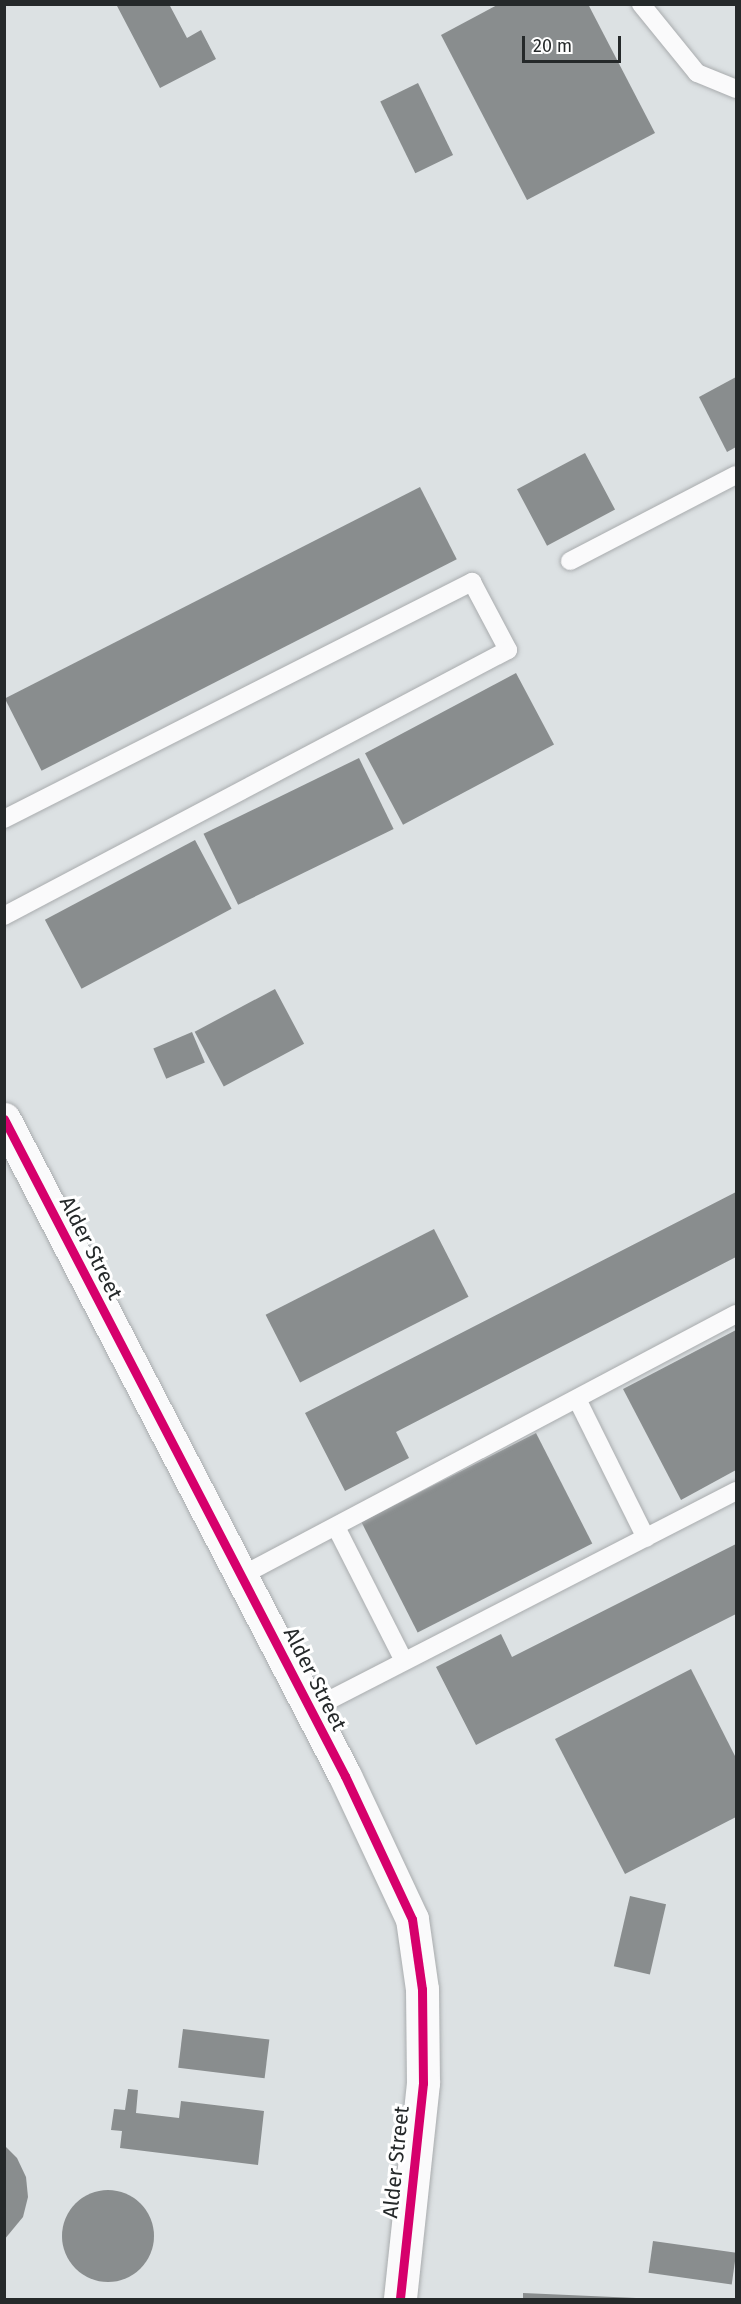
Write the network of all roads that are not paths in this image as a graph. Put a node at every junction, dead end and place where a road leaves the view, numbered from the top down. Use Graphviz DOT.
graph roads {
  1 [pos="641,4"];
  2 [pos="736,89"];
  3 [pos="736,475"];
  4 [pos="570,561"];
  5 [pos="4,819"];
  6 [pos="4,915"];
  7 [pos="4,1119"];
  8 [pos="736,1314"];
  9 [pos="577,1399"];
  10 [pos="736,1491"];
  11 [pos="336,1527"];
  12 [pos="646,1538"];
  13 [pos="241,1576"];
  14 [pos="404,1661"];
  15 [pos="310,1710"];
  16 [pos="400,2300"];
  1 -- 2 [label="lane"];
  3 -- 4 [label="lane"];
  5 -- 6 [label="lane"];
  7 -- 13 [label="street, Alder Street"];
  8 -- 9 [label="lane"];
  9 -- 11 [label="lane"];
  9 -- 12 [label="lane"];
  10 -- 12 [label="lane"];
  11 -- 13 [label="lane"];
  11 -- 14 [label="lane"];
  12 -- 14 [label="lane"];
  13 -- 15 [label="street, Alder Street"];
  14 -- 15 [label="lane"];
  15 -- 16 [label="street, Alder Street"];
}
